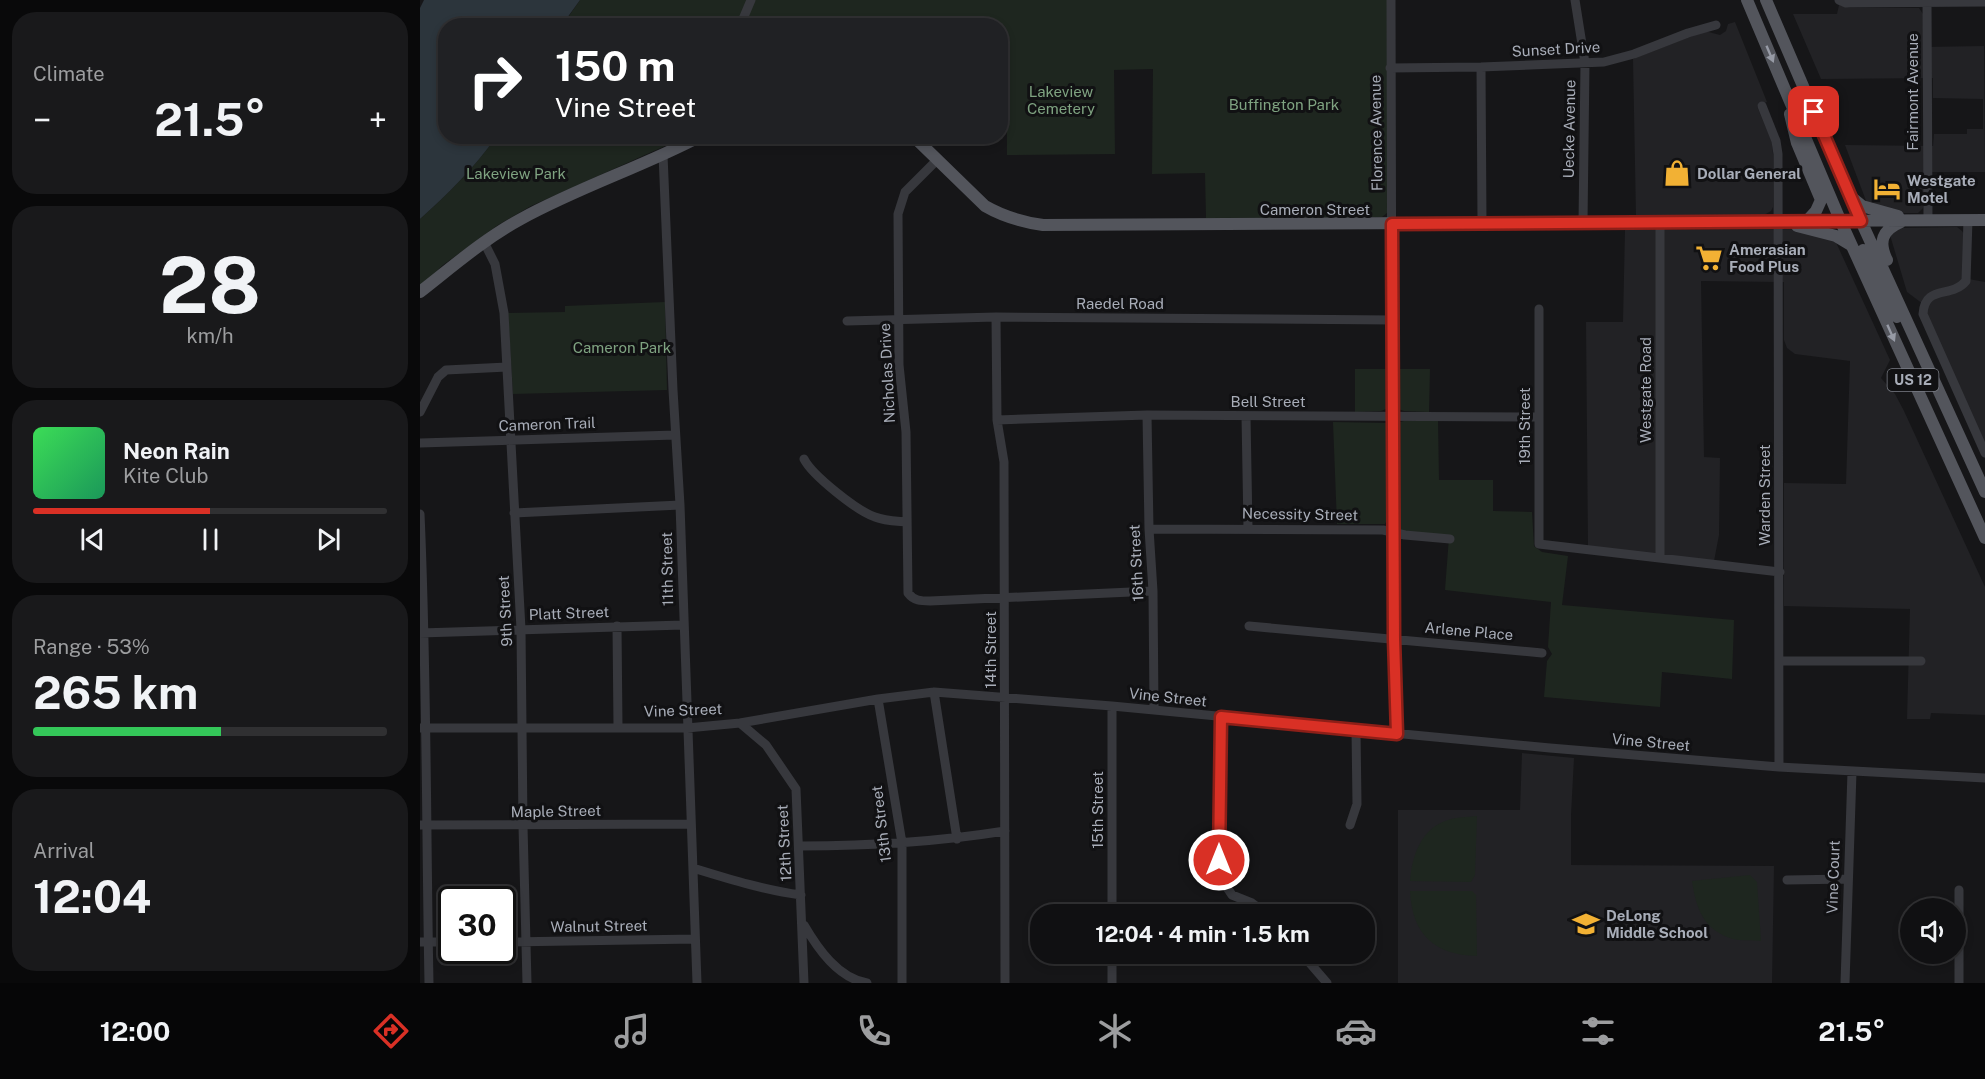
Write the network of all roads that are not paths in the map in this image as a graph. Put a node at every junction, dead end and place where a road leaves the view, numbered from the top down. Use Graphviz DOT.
graph roads {
  1 [pos="752,0"];
  2 [pos="1391,0"];
  3 [pos="1575,0"];
  4 [pos="1747,0"];
  5 [pos="1767,0"];
  6 [pos="1839,0"];
  7 [pos="1927,1"];
  8 [pos="1985,2"];
  9 [pos="744,18"];
  10 [pos="1716,25"];
  11 [pos="1585,63"];
  12 [pos="1390,68"];
  13 [pos="1481,68"];
  14 [pos="1790,101"];
  15 [pos="1762,106"];
  16 [pos="685,144"];
  17 [pos="921,144"];
  18 [pos="663,155"];
  19 [pos="937,160"];
  20 [pos="1851,197"];
  21 [pos="1968,220"];
  22 [pos="1985,220"];
  23 [pos="1861,221"];
  24 [pos="1917,221"];
  25 [pos="1779,222"];
  26 [pos="1806,222"];
  27 [pos="1841,222"];
  28 [pos="1482,223"];
  29 [pos="1583,223"];
  30 [pos="1659,223"];
  31 [pos="1392,224"];
  32 [pos="484,242"];
  33 [pos="1852,245"];
  34 [pos="420,292"];
  35 [pos="1539,309"];
  36 [pos="996,317"];
  37 [pos="1905,318"];
  38 [pos="899,320"];
  39 [pos="1393,320"];
  40 [pos="847,321"];
  41 [pos="507,367"];
  42 [pos="420,412"];
  43 [pos="1147,415"];
  44 [pos="1246,416"];
  45 [pos="1392,416"];
  46 [pos="1539,417"];
  47 [pos="997,420"];
  48 [pos="675,435"];
  49 [pos="510,440"];
  50 [pos="1961,440"];
  51 [pos="420,443"];
  52 [pos="1985,453"];
  53 [pos="804,459"];
  54 [pos="1985,492"];
  55 [pos="680,505"];
  56 [pos="514,513"];
  57 [pos="420,514"];
  58 [pos="907,522"];
  59 [pos="1248,528"];
  60 [pos="1149,529"];
  61 [pos="1394,532"];
  62 [pos="1985,538"];
  63 [pos="1450,539"];
  64 [pos="1660,558"];
  65 [pos="1780,572"];
  66 [pos="1153,591"];
  67 [pos="1006,598"];
  68 [pos="683,625"];
  69 [pos="617,626"];
  70 [pos="1249,626"];
  71 [pos="521,629"];
  72 [pos="423,633"];
  73 [pos="1394,639"];
  74 [pos="1542,653"];
  75 [pos="1780,661"];
  76 [pos="1921,661"];
  77 [pos="934,692"];
  78 [pos="1005,696"];
  79 [pos="878,699"];
  80 [pos="1112,706"];
  81 [pos="1154,710"];
  82 [pos="1221,717"];
  83 [pos="740,723"];
  84 [pos="618,727"];
  85 [pos="423,728"];
  86 [pos="523,728"];
  87 [pos="687,728"];
  88 [pos="1356,730"];
  89 [pos="1397,734"];
  90 [pos="1779,767"];
  91 [pos="1852,772"];
  92 [pos="1985,778"];
  93 [pos="691,824"];
  94 [pos="423,825"];
  95 [pos="1350,825"];
  96 [pos="523,826"];
  97 [pos="1005,831"];
  98 [pos="957,839"];
  99 [pos="902,843"];
  100 [pos="800,846"];
  101 [pos="693,868"];
  102 [pos="1848,879"];
  103 [pos="1787,880"];
  104 [pos="1959,890"];
  105 [pos="801,895"];
  106 [pos="1112,904"];
  107 [pos="1253,904"];
  108 [pos="803,923"];
  109 [pos="695,939"];
  110 [pos="424,942"];
  111 [pos="516,942"];
  112 [pos="526,942"];
  113 [pos="1112,964"];
  114 [pos="1311,964"];
  115 [pos="860,982"];
  116 [pos="429,983"];
  117 [pos="527,983"];
  118 [pos="697,983"];
  119 [pos="804,983"];
  120 [pos="902,983"];
  121 [pos="1005,983"];
  122 [pos="1112,983"];
  123 [pos="1327,983"];
  124 [pos="1845,983"];
  125 [pos="1959,983"];
  1 -- 9 [label="street"];
  2 -- 12 [label="street, Florence Avenue"];
  3 -- 11 [label="street, Uecke Avenue"];
  4 -- 14 [label="main road, US 12, one-way"];
  5 -- 20 [label="main road, US 12"];
  6 -- 7 [label="street"];
  7 -- 8 [label="street"];
  7 -- 24 [label="street, Fairmont Avenue"];
  10 -- 11 [label="street, Sunset Drive"];
  11 -- 13 [label="street, Sunset Drive"];
  11 -- 29 [label="street, Uecke Avenue"];
  12 -- 13 [label="street, Sunset Drive"];
  12 -- 31 [label="street, Florence Avenue"];
  13 -- 28 [label="street"];
  14 -- 23 [label="main road"];
  14 -- 26 [label="main road"];
  14 -- 27 [label="main road, US 12"];
  15 -- 25 [label="street, Warden Street"];
  16 -- 18 [label="main road"];
  17 -- 19 [label="main road, Cameron Street"];
  18 -- 32 [label="main road"];
  18 -- 48 [label="street, 11th Street"];
  19 -- 31 [label="main road, Cameron Street"];
  19 -- 38 [label="street, Nicholas Drive"];
  20 -- 23 [label="main road, US 12"];
  20 -- 24 [label="main road"];
  21 -- 22 [label="main road"];
  21 -- 24 [label="main road"];
  21 -- 52 [label="street"];
  23 -- 24 [label="main road, Cameron Street"];
  23 -- 27 [label="main road, Cameron Street"];
  23 -- 37 [label="main road, US 12"];
  24 -- 37 [label="main road"];
  25 -- 26 [label="main road, Cameron Street"];
  25 -- 30 [label="main road, Cameron Street"];
  25 -- 33 [label="main road"];
  25 -- 65 [label="street, Warden Street"];
  26 -- 27 [label="main road, Cameron Street"];
  27 -- 33 [label="main road, US 12"];
  27 -- 50 [label="main road"];
  28 -- 29 [label="main road, Cameron Street"];
  28 -- 31 [label="main road, Cameron Street"];
  29 -- 30 [label="main road, Cameron Street"];
  30 -- 64 [label="street, Westgate Road"];
  31 -- 39 [label="street, Florence Avenue"];
  32 -- 34 [label="main road"];
  32 -- 41 [label="street, 9th Street"];
  33 -- 62 [label="main road, US 12, one-way"];
  35 -- 46 [label="street, 19th Street"];
  36 -- 38 [label="street, Raedel Road"];
  36 -- 39 [label="street, Raedel Road"];
  36 -- 47 [label="street, 14th Street"];
  37 -- 50 [label="main road, US 12"];
  38 -- 40 [label="street, Raedel Road"];
  38 -- 58 [label="street, Nicholas Drive"];
  39 -- 45 [label="street, Florence Avenue"];
  41 -- 42 [label="street"];
  41 -- 49 [label="street, 9th Street"];
  43 -- 44 [label="street, Bell Street"];
  43 -- 47 [label="street, Bell Street"];
  43 -- 60 [label="street, 16th Street"];
  44 -- 45 [label="street, Bell Street"];
  44 -- 59 [label="street"];
  45 -- 46 [label="street, Bell Street"];
  45 -- 61 [label="street, Florence Avenue"];
  46 -- 64 [label="street, 19th Street"];
  47 -- 67 [label="street, 14th Street"];
  48 -- 49 [label="street, Cameron Trail"];
  48 -- 55 [label="street, 11th Street"];
  49 -- 51 [label="street, Cameron Trail"];
  49 -- 56 [label="street, 9th Street"];
  50 -- 54 [label="main road, US 12"];
  53 -- 58 [label="street"];
  55 -- 56 [label="street"];
  55 -- 68 [label="street, 11th Street"];
  56 -- 71 [label="street, 9th Street"];
  57 -- 72 [label="street"];
  58 -- 67 [label="street, Nicholas Drive"];
  59 -- 60 [label="street, Necessity Street"];
  59 -- 61 [label="street, Necessity Street"];
  60 -- 66 [label="street, 16th Street"];
  61 -- 63 [label="street, Necessity Street"];
  61 -- 73 [label="street, Florence Avenue"];
  64 -- 65 [label="street"];
  65 -- 75 [label="street, Warden Street"];
  66 -- 67 [label="street"];
  66 -- 81 [label="street, 16th Street"];
  67 -- 78 [label="street, 14th Street"];
  68 -- 69 [label="street, Platt Street"];
  68 -- 87 [label="street, 11th Street"];
  69 -- 71 [label="street, Platt Street"];
  69 -- 84 [label="street"];
  70 -- 73 [label="street, Arlene Place"];
  71 -- 72 [label="street, Platt Street"];
  71 -- 86 [label="street, 9th Street"];
  72 -- 85 [label="street"];
  73 -- 74 [label="street, Arlene Place"];
  73 -- 89 [label="street, Florence Avenue"];
  75 -- 76 [label="street"];
  75 -- 90 [label="street, Warden Street"];
  77 -- 78 [label="street, Vine Street"];
  77 -- 79 [label="street, Vine Street"];
  77 -- 98 [label="street"];
  78 -- 80 [label="street, Vine Street"];
  78 -- 97 [label="street, 14th Street"];
  79 -- 83 [label="street, Vine Street"];
  79 -- 99 [label="street, 13th Street"];
  80 -- 81 [label="street, Vine Street"];
  80 -- 106 [label="street, 15th Street"];
  81 -- 82 [label="street, Vine Street"];
  82 -- 88 [label="street, Vine Street"];
  82 -- 107 [label="street"];
  83 -- 87 [label="street, Vine Street"];
  83 -- 100 [label="street, 12th Street"];
  84 -- 86 [label="street, Vine Street"];
  84 -- 87 [label="street, Vine Street"];
  85 -- 86 [label="street, Vine Street"];
  85 -- 94 [label="street"];
  86 -- 96 [label="street, 9th Street"];
  87 -- 93 [label="street, 11th Street"];
  88 -- 89 [label="street, Vine Street"];
  88 -- 95 [label="street"];
  89 -- 90 [label="street, Vine Street"];
  90 -- 91 [label="street, Vine Street"];
  91 -- 92 [label="street, Vine Street"];
  91 -- 102 [label="street, Vine Court"];
  93 -- 96 [label="street, Maple Street"];
  93 -- 101 [label="street, 11th Street"];
  94 -- 96 [label="street, Maple Street"];
  94 -- 110 [label="street"];
  96 -- 112 [label="street, 9th Street"];
  97 -- 98 [label="street"];
  97 -- 121 [label="street, 14th Street"];
  98 -- 99 [label="street"];
  99 -- 100 [label="street"];
  99 -- 120 [label="street, 13th Street"];
  100 -- 105 [label="street, 12th Street"];
  101 -- 105 [label="street"];
  101 -- 109 [label="street, 11th Street"];
  102 -- 103 [label="street"];
  102 -- 124 [label="street, Vine Court"];
  104 -- 125 [label="street"];
  105 -- 108 [label="street, 12th Street"];
  108 -- 115 [label="street"];
  108 -- 119 [label="street, 12th Street"];
  109 -- 112 [label="street, Walnut Street"];
  109 -- 118 [label="street, 11th Street"];
  110 -- 116 [label="street"];
  111 -- 112 [label="street, Walnut Street"];
  112 -- 117 [label="street, 9th Street"];
  113 -- 122 [label="street"];
  114 -- 123 [label="street"];
}
